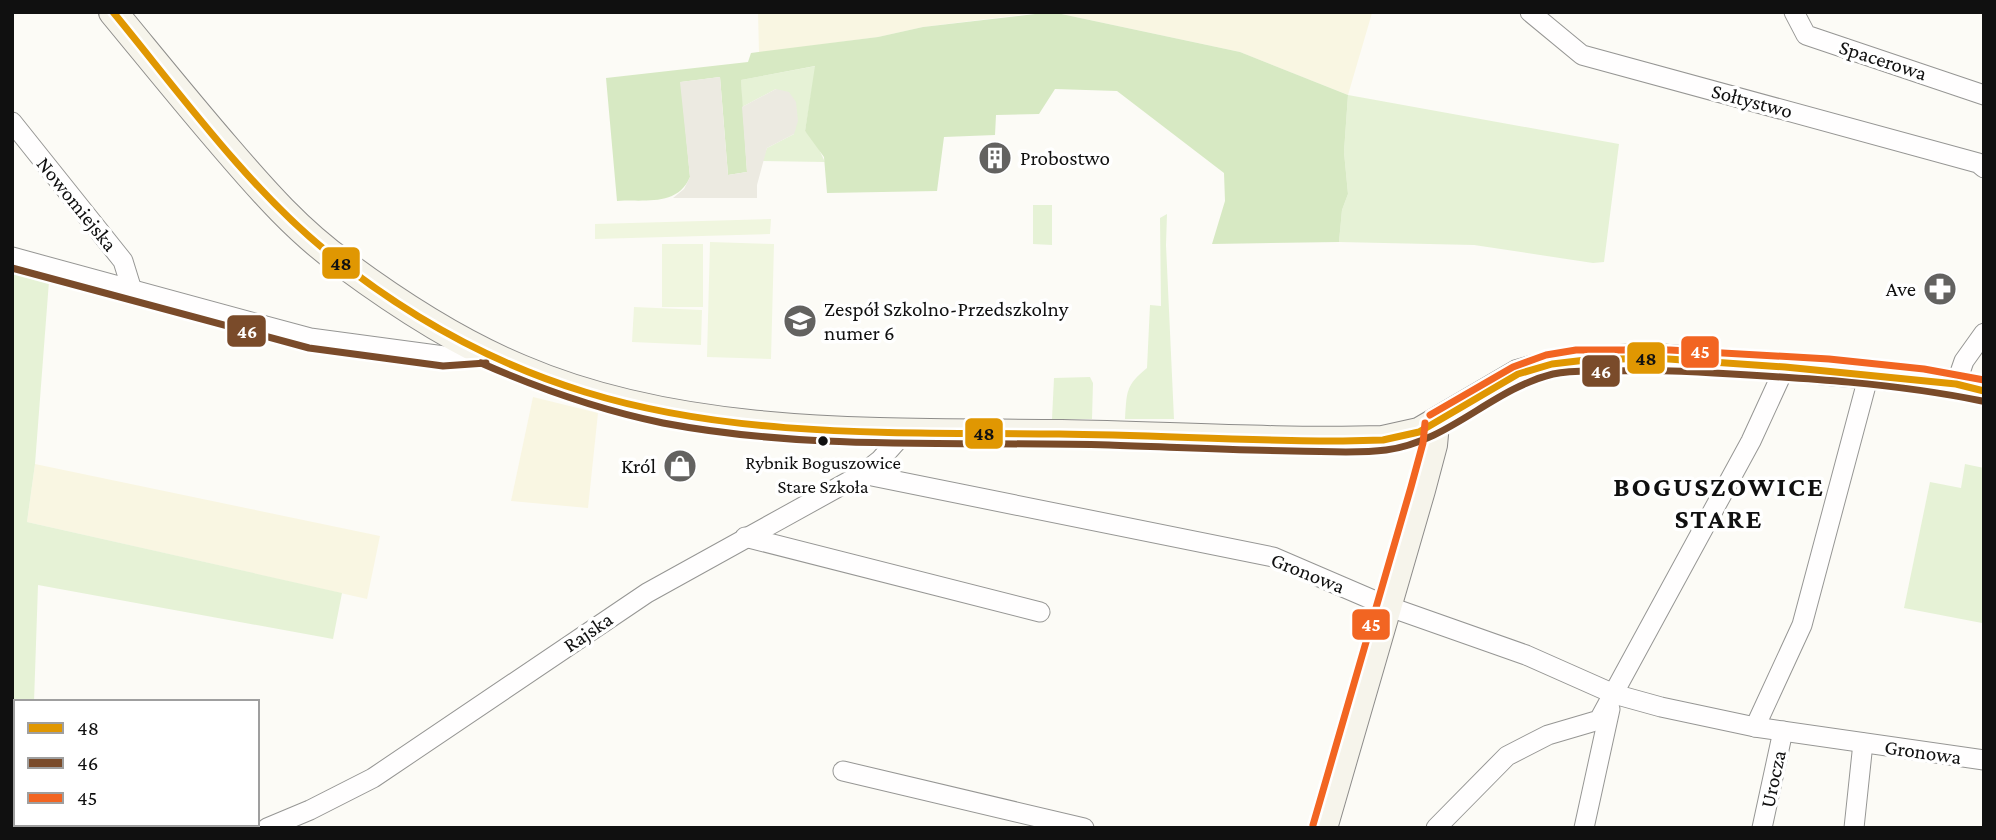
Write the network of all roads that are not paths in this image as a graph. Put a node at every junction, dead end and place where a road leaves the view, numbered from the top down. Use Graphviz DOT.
graph roads {
  1 [pos="113,12"];
  2 [pos="1530,12"];
  3 [pos="1794,12"];
  4 [pos="1984,95"];
  5 [pos="12,122"];
  6 [pos="1984,168"];
  7 [pos="12,257"];
  8 [pos="132,290"];
  9 [pos="1984,333"];
  10 [pos="485,353"];
  11 [pos="1785,367"];
  12 [pos="1870,374"];
  13 [pos="1956,384"];
  14 [pos="1984,391"];
  15 [pos="1435,424"];
  16 [pos="905,432"];
  17 [pos="862,474"];
  18 [pos="745,537"];
  19 [pos="1387,606"];
  20 [pos="1040,612"];
  21 [pos="1614,694"];
  22 [pos="1755,727"];
  23 [pos="1783,731"];
  24 [pos="1863,743"];
  25 [pos="1984,760"];
  26 [pos="843,771"];
  27 [pos="267,828"];
  28 [pos="1084,828"];
  29 [pos="1323,828"];
  30 [pos="1436,828"];
  31 [pos="1584,828"];
  32 [pos="1762,828"];
  33 [pos="1854,828"];
  1 -- 10 [label="street"];
  2 -- 6 [label="street, Sołtystwo"];
  3 -- 4 [label="street, Spacerowa"];
  5 -- 8 [label="street, Nowomiejska"];
  7 -- 8 [label="street"];
  8 -- 10 [label="street"];
  9 -- 13 [label="street"];
  10 -- 16 [label="street"];
  11 -- 12 [label="street"];
  11 -- 15 [label="street"];
  11 -- 21 [label="street"];
  12 -- 13 [label="street"];
  12 -- 22 [label="street"];
  13 -- 14 [label="street"];
  15 -- 16 [label="street"];
  15 -- 19 [label="street"];
  16 -- 17 [label="street, Rajska"];
  17 -- 18 [label="street, Rajska"];
  17 -- 19 [label="street, Gronowa"];
  18 -- 20 [label="street"];
  18 -- 27 [label="street, Rajska"];
  19 -- 21 [label="street, Gronowa"];
  19 -- 29 [label="street"];
  21 -- 22 [label="street, Gronowa"];
  21 -- 30 [label="street"];
  21 -- 31 [label="street"];
  22 -- 23 [label="street, Gronowa"];
  23 -- 24 [label="street, Gronowa"];
  23 -- 32 [label="street, Urocza"];
  24 -- 25 [label="street, Gronowa"];
  24 -- 33 [label="street, Gronowa"];
  26 -- 28 [label="street"];
}
